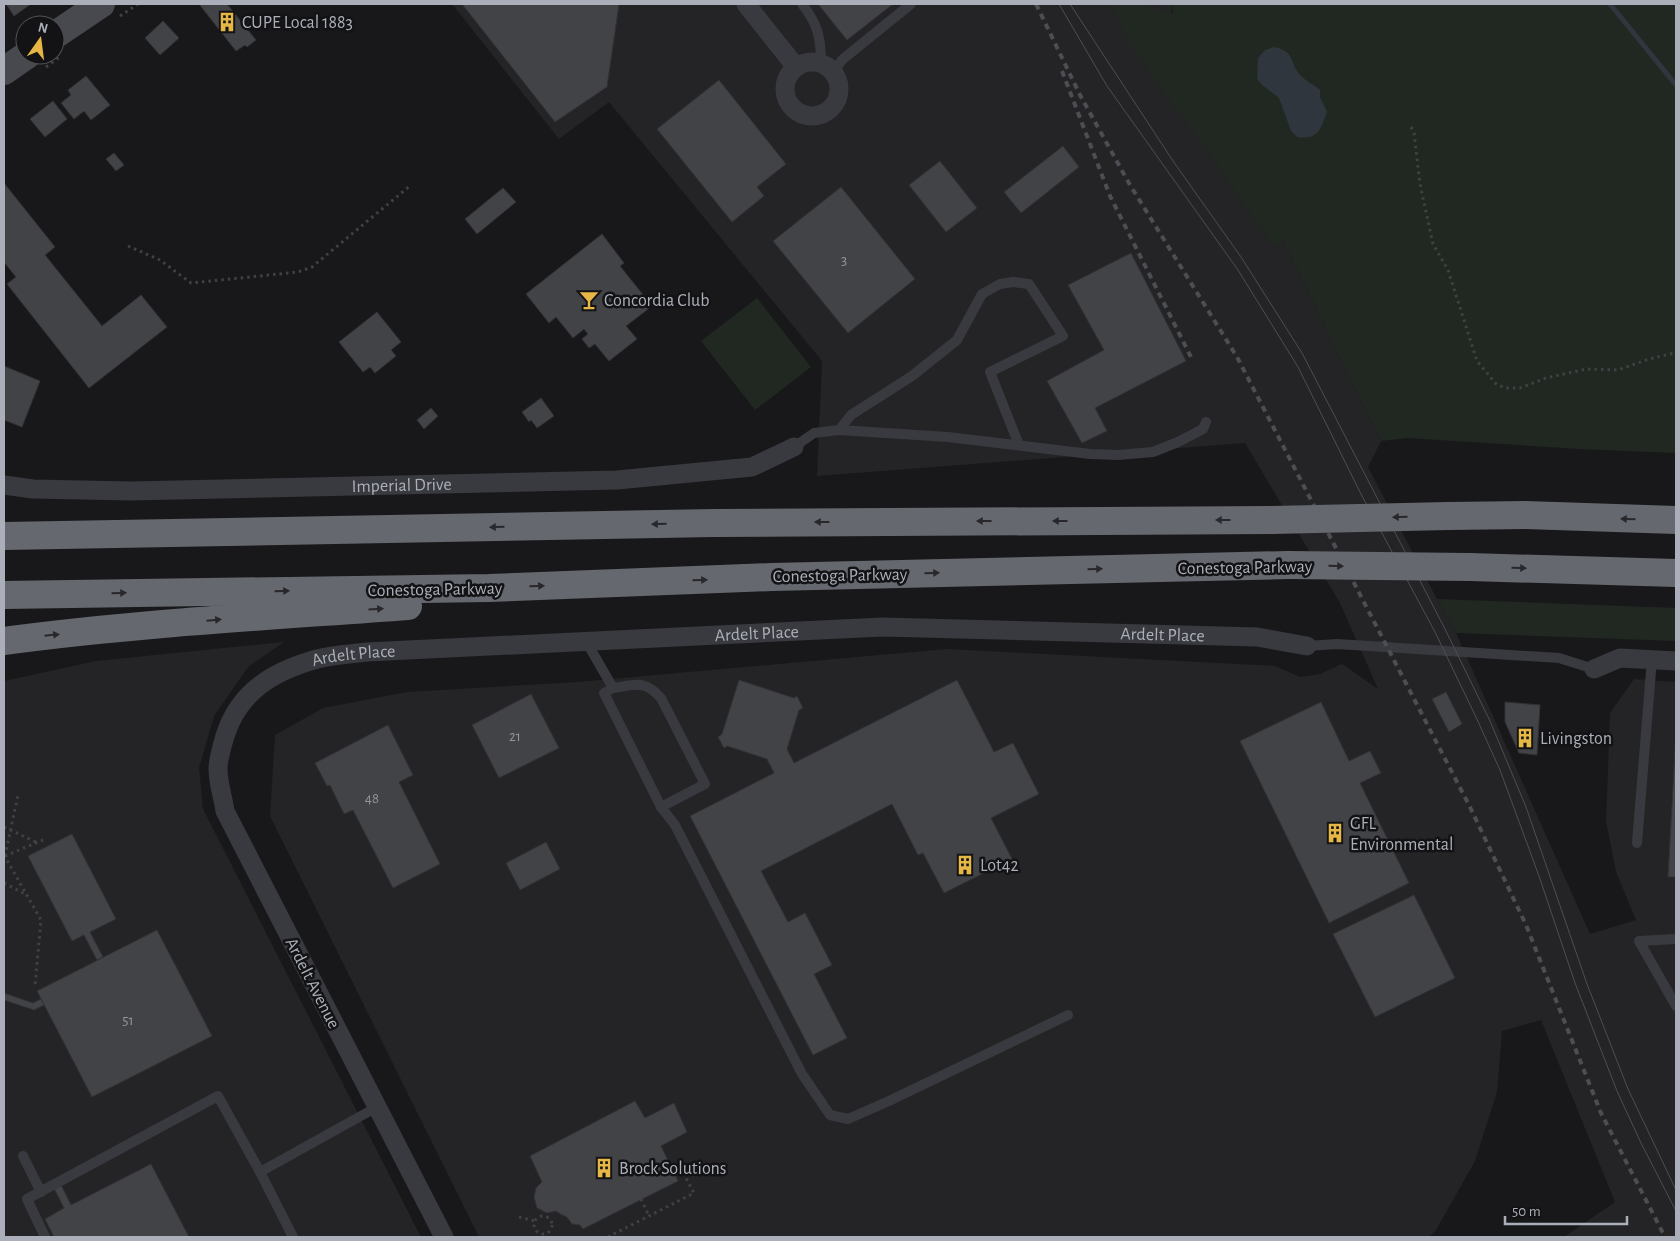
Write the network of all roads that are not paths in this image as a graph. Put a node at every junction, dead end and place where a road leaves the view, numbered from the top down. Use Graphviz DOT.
graph roads {
  1 [pos="100,4"];
  2 [pos="746,4"];
  3 [pos="802,4"];
  4 [pos="911,4"];
  5 [pos="65,29"];
  6 [pos="15,63"];
  7 [pos="796,68"];
  8 [pos="827,68"];
  9 [pos="4,71"];
  10 [pos="1206,422"];
  11 [pos="839,430"];
  12 [pos="1019,445"];
  13 [pos="794,447"];
  14 [pos="4,486"];
  15 [pos="1676,520"];
  16 [pos="4,536"];
  17 [pos="1676,573"];
  18 [pos="489,588"];
  19 [pos="4,595"];
  20 [pos="4,641"];
  21 [pos="586,641"];
  22 [pos="1307,646"];
  23 [pos="1652,660"];
  24 [pos="1676,661"];
  25 [pos="1594,669"];
  26 [pos="613,688"];
  27 [pos="230,720"];
  28 [pos="661,807"];
  29 [pos="1637,843"];
  30 [pos="1676,939"];
  31 [pos="1676,1006"];
  32 [pos="1068,1015"];
  33 [pos="377,1107"];
  34 [pos="23,1156"];
  35 [pos="260,1172"];
  36 [pos="41,1192"];
  37 [pos="45,1237"];
  38 [pos="293,1237"];
  39 [pos="444,1237"];
  1 -- 5 [label="main road"];
  2 -- 7 [label="street"];
  3 -- 8 [label="lane"];
  4 -- 8 [label="lane"];
  6 -- 9 [label="main road"];
  7 -- 8 [label="street"];
  7 -- 8 [label="street"];
  10 -- 12 [label="lane"];
  11 -- 12 [label="lane"];
  11 -- 12 [label="lane"];
  11 -- 13 [label="lane"];
  13 -- 14 [label="street, Imperial Drive"];
  15 -- 16 [label="highway, one-way, bridge"];
  18 -- 17 [label="highway, Conestoga Parkway, one-way, bridge"];
  19 -- 18 [label="highway, Conestoga Parkway, one-way"];
  20 -- 18 [label="highway, one-way"];
  21 -- 22 [label="street, Ardelt Place"];
  21 -- 26 [label="lane"];
  21 -- 27 [label="street, Ardelt Place"];
  22 -- 25 [label="lane"];
  23 -- 24 [label="street"];
  23 -- 25 [label="street"];
  23 -- 29 [label="lane"];
  26 -- 28 [label="lane"];
  26 -- 28 [label="lane"];
  27 -- 33 [label="street, Ardelt Avenue"];
  28 -- 32 [label="lane"];
  30 -- 31 [label="lane"];
  33 -- 35 [label="lane"];
  33 -- 39 [label="street, Ardelt Avenue"];
  34 -- 36 [label="lane"];
  35 -- 36 [label="lane"];
  35 -- 38 [label="lane"];
  36 -- 37 [label="lane"];
}
